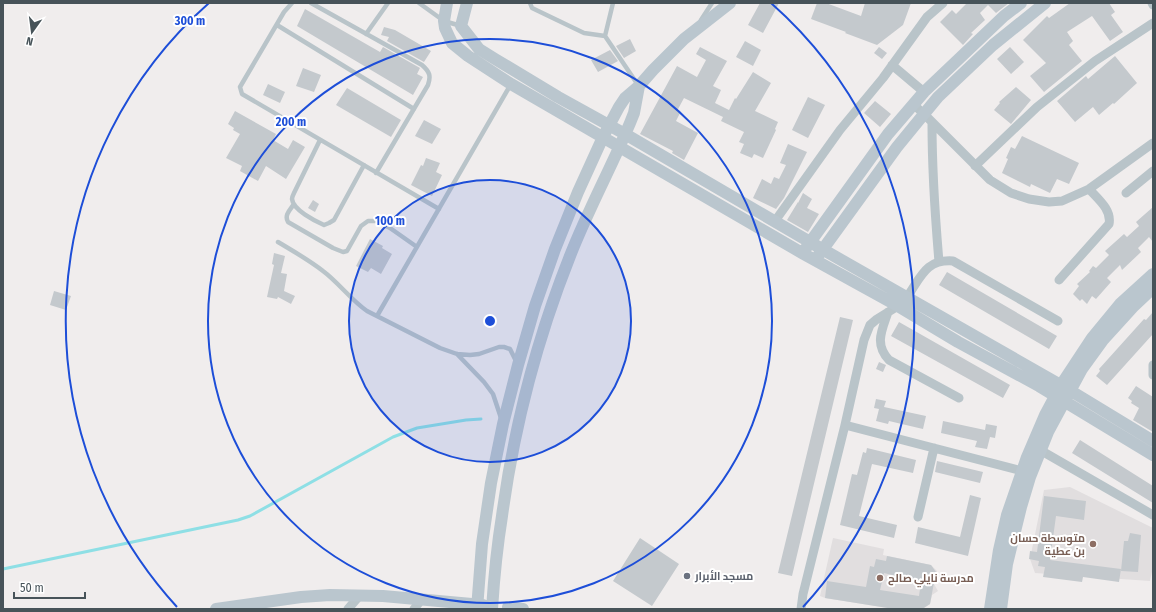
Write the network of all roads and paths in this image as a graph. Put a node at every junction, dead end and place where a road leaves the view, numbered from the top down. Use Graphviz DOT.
graph roads {
  1 [pos="292,3"];
  2 [pos="311,3"];
  3 [pos="388,3"];
  4 [pos="419,3"];
  5 [pos="447,3"];
  6 [pos="467,3"];
  7 [pos="530,3"];
  8 [pos="613,3"];
  9 [pos="712,3"];
  10 [pos="730,3"];
  11 [pos="932,3"];
  12 [pos="943,3"];
  13 [pos="1021,3"];
  14 [pos="1045,3"];
  15 [pos="927,17"];
  16 [pos="444,21"];
  17 [pos="1153,23"];
  18 [pos="277,25"];
  19 [pos="461,26"];
  20 [pos="696,28"];
  21 [pos="366,34"];
  22 [pos="605,36"];
  23 [pos="892,65"];
  24 [pos="511,84"];
  25 [pos="639,86"];
  26 [pos="924,92"];
  27 [pos="913,104"];
  28 [pos="414,109"];
  29 [pos="924,114"];
  30 [pos="932,123"];
  31 [pos="610,126"];
  32 [pos="625,134"];
  33 [pos="603,137"];
  34 [pos="320,140"];
  35 [pos="1153,143"];
  36 [pos="620,146"];
  37 [pos="364,165"];
  38 [pos="975,166"];
  39 [pos="1153,171"];
  40 [pos="376,172"];
  41 [pos="1089,189"];
  42 [pos="1126,193"];
  43 [pos="294,204"];
  44 [pos="439,209"];
  45 [pos="775,221"];
  46 [pos="278,242"];
  47 [pos="810,242"];
  48 [pos="417,247"];
  49 [pos="822,249"];
  50 [pos="802,253"];
  51 [pos="814,260"];
  52 [pos="939,262"];
  53 [pos="1153,274"];
  54 [pos="1059,280"];
  55 [pos="1153,288"];
  56 [pos="907,297"];
  57 [pos="893,309"];
  58 [pos="377,316"];
  59 [pos="1058,321"];
  60 [pos="458,354"];
  61 [pos="518,364"];
  62 [pos="1153,365"];
  63 [pos="1153,375"];
  64 [pos="1066,388"];
  65 [pos="959,398"];
  66 [pos="1060,399"];
  67 [pos="503,424"];
  68 [pos="845,425"];
  69 [pos="1153,441"];
  70 [pos="934,448"];
  71 [pos="1040,450"];
  72 [pos="1153,455"];
  73 [pos="1022,471"];
  74 [pos="1153,515"];
  75 [pos="918,517"];
  76 [pos="360,595"];
  77 [pos="422,599"];
  78 [pos="477,606"];
  79 [pos="492,607"];
  80 [pos="508,607"];
  81 [pos="216,609"];
  82 [pos="348,609"];
  83 [pos="414,609"];
  84 [pos="523,609"];
  85 [pos="801,609"];
  86 [pos="990,609"];
  87 [pos="1001,609"];
  1 -- 18 [label="lane"];
  2 -- 21 [label="lane"];
  3 -- 21 [label="lane"];
  4 -- 16 [label="lane"];
  5 -- 16 [label="main road"];
  6 -- 19 [label="main road"];
  7 -- 22 [label="lane"];
  8 -- 22 [label="lane"];
  9 -- 20 [label="lane"];
  10 -- 20 [label="main road"];
  11 -- 15 [label="street"];
  12 -- 15 [label="street"];
  13 -- 26 [label="main road"];
  14 -- 29 [label="main road"];
  15 -- 23 [label="street"];
  16 -- 19 [label="lane"];
  16 -- 24 [label="main road"];
  17 -- 38 [label="street"];
  18 -- 28 [label="lane"];
  18 -- 34 [label="lane"];
  19 -- 31 [label="main road"];
  20 -- 25 [label="main road"];
  21 -- 28 [label="lane"];
  22 -- 25 [label="lane"];
  23 -- 26 [label="street"];
  23 -- 45 [label="street"];
  24 -- 33 [label="main road"];
  24 -- 44 [label="lane"];
  25 -- 31 [label="main road"];
  25 -- 32 [label="main road"];
  26 -- 27 [label="main road"];
  27 -- 29 [label="street"];
  27 -- 47 [label="main road"];
  28 -- 40 [label="lane"];
  29 -- 30 [label="street"];
  29 -- 49 [label="main road"];
  30 -- 38 [label="street"];
  30 -- 52 [label="street"];
  31 -- 32 [label="main road"];
  31 -- 33 [label="main road"];
  32 -- 36 [label="main road"];
  32 -- 45 [label="main road"];
  33 -- 36 [label="main road"];
  33 -- 61 [label="main road"];
  34 -- 37 [label="lane"];
  34 -- 43 [label="lane"];
  35 -- 41 [label="street"];
  36 -- 50 [label="main road"];
  36 -- 79 [label="main road"];
  37 -- 40 [label="lane"];
  37 -- 43 [label="lane"];
  38 -- 41 [label="street"];
  39 -- 42 [label="street"];
  40 -- 44 [label="lane"];
  41 -- 54 [label="street"];
  43 -- 48 [label="lane"];
  44 -- 48 [label="lane"];
  45 -- 47 [label="main road"];
  46 -- 58 [label="lane"];
  47 -- 49 [label="main road"];
  47 -- 50 [label="main road"];
  48 -- 58 [label="lane"];
  49 -- 51 [label="main road"];
  49 -- 56 [label="main road"];
  50 -- 51 [label="main road"];
  51 -- 57 [label="main road"];
  52 -- 56 [label="street"];
  52 -- 59 [label="street"];
  53 -- 64 [label="main road"];
  55 -- 64 [label="main road"];
  56 -- 64 [label="main road"];
  57 -- 65 [label="street"];
  57 -- 66 [label="main road"];
  57 -- 68 [label="street"];
  58 -- 60 [label="lane"];
  60 -- 61 [label="lane"];
  60 -- 67 [label="lane"];
  61 -- 67 [label="main road"];
  62 -- 63 [label="street"];
  64 -- 66 [label="main road"];
  64 -- 69 [label="main road"];
  66 -- 71 [label="main road"];
  66 -- 72 [label="main road"];
  66 -- 73 [label="main road"];
  67 -- 78 [label="main road"];
  68 -- 70 [label="street"];
  68 -- 85 [label="street"];
  70 -- 73 [label="street"];
  70 -- 75 [label="street"];
  71 -- 74 [label="street"];
  71 -- 87 [label="main road"];
  73 -- 86 [label="main road"];
  76 -- 77 [label="main road"];
  76 -- 81 [label="main road"];
  76 -- 82 [label="street"];
  77 -- 78 [label="main road"];
  77 -- 83 [label="street"];
  78 -- 79 [label="main road"];
  79 -- 80 [label="street"];
  80 -- 84 [label="main road"];
}
